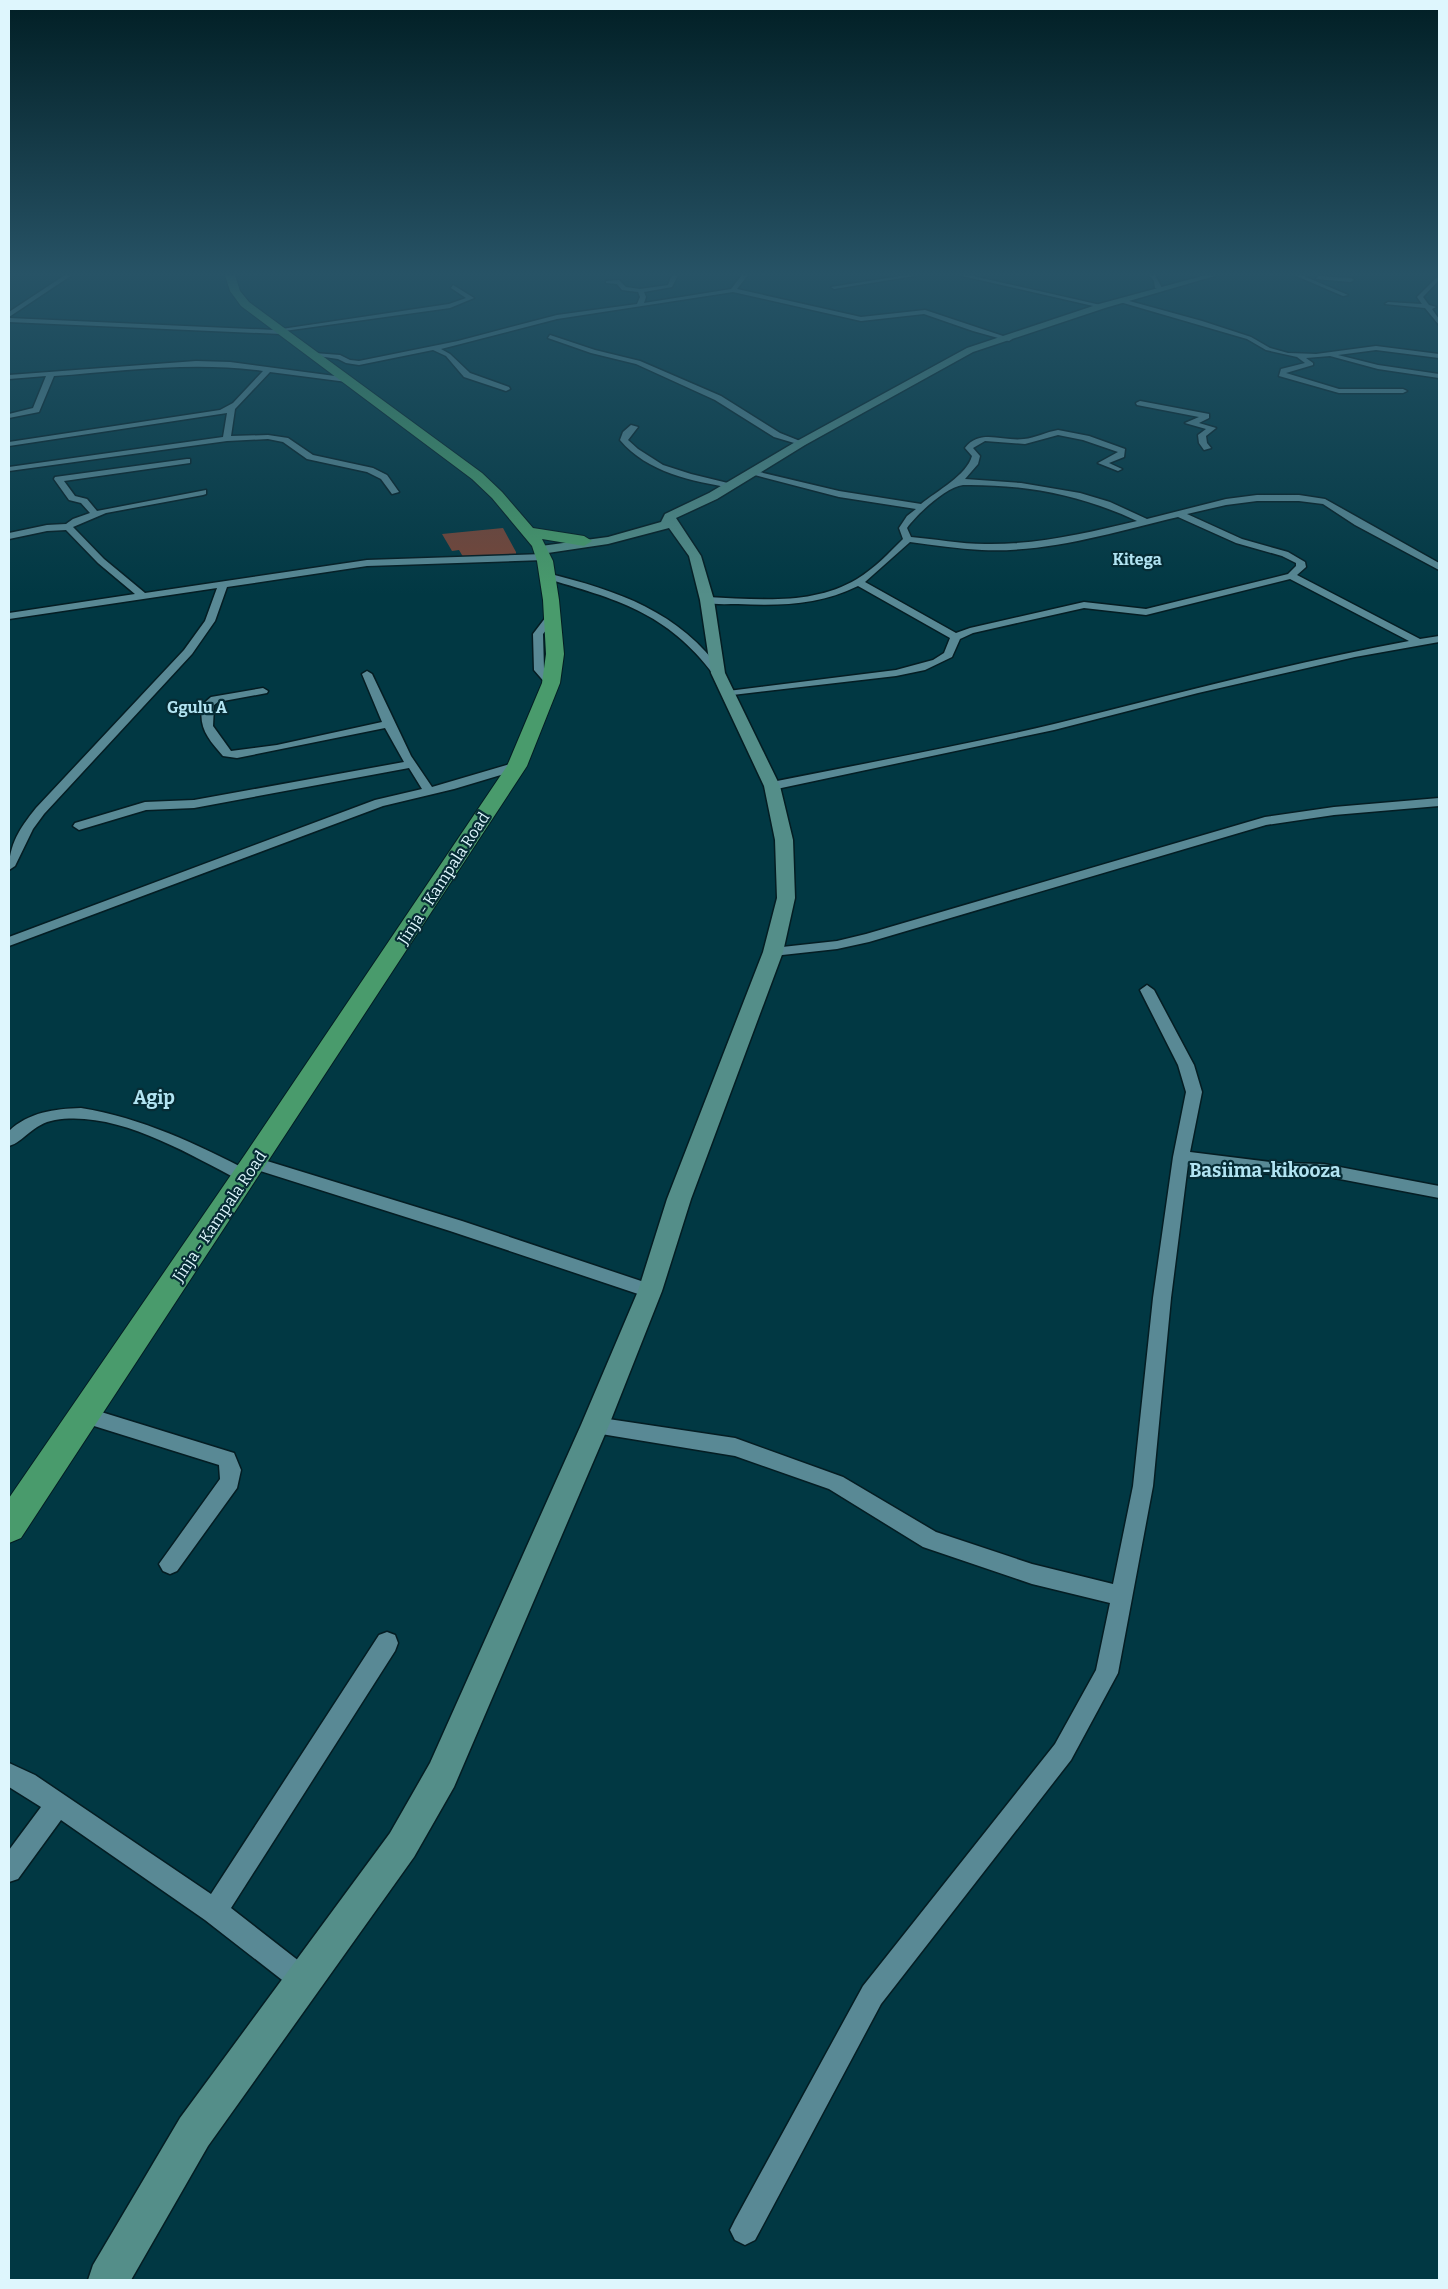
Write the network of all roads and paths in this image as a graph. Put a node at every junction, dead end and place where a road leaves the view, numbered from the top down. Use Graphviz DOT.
graph roads {
  1 [pos="45,382"];
  2 [pos="254,382"];
  3 [pos="349,382"];
  4 [pos="486,382"];
  5 [pos="682,382"];
  6 [pos="910,382"];
  7 [pos="1310,382"];
  8 [pos="506,389"];
  9 [pos="1403,391"];
  10 [pos="1140,403"];
  11 [pos="231,409"];
  12 [pos="9,416"];
  13 [pos="1181,422"];
  14 [pos="1193,423"];
  15 [pos="634,427"];
  16 [pos="227,439"];
  17 [pos="801,443"];
  18 [pos="9,444"];
  19 [pos="1208,448"];
  20 [pos="187,461"];
  21 [pos="9,468"];
  22 [pos="1118,469"];
  23 [pos="754,472"];
  24 [pos="959,481"];
  25 [pos="732,485"];
  26 [pos="203,492"];
  27 [pos="395,492"];
  28 [pos="923,507"];
  29 [pos="1177,513"];
  30 [pos="96,514"];
  31 [pos="669,521"];
  32 [pos="1146,522"];
  33 [pos="68,527"];
  34 [pos="9,536"];
  35 [pos="908,539"];
  36 [pos="580,544"];
  37 [pos="541,554"];
  38 [pos="1439,567"];
  39 [pos="1291,576"];
  40 [pos="858,582"];
  41 [pos="223,584"];
  42 [pos="144,597"];
  43 [pos="707,600"];
  44 [pos="9,616"];
  45 [pos="956,637"];
  46 [pos="1439,639"];
  47 [pos="1418,642"];
  48 [pos="718,673"];
  49 [pos="367,674"];
  50 [pos="263,691"];
  51 [pos="728,694"];
  52 [pos="389,724"];
  53 [pos="412,764"];
  54 [pos="517,766"];
  55 [pos="772,786"];
  56 [pos="428,790"];
  57 [pos="1439,802"];
  58 [pos="79,826"];
  59 [pos="9,866"];
  60 [pos="9,942"];
  61 [pos="774,952"];
  62 [pos="1147,990"];
  63 [pos="9,1140"];
  64 [pos="1182,1157"];
  65 [pos="250,1170"];
  66 [pos="1439,1192"];
  67 [pos="650,1291"];
  68 [pos="85,1415"];
  69 [pos="595,1425"];
  70 [pos="9,1527"];
  71 [pos="170,1564"];
  72 [pos="1121,1596"];
  73 [pos="387,1643"];
  74 [pos="9,1775"];
  75 [pos="57,1804"];
  76 [pos="9,1870"];
  77 [pos="214,1911"];
  78 [pos="304,1981"];
  79 [pos="745,2230"];
  80 [pos="108,2280"];
  1 -- 12 [label="street"];
  2 -- 11 [label="street"];
  3 -- 37 [label="highway"];
  4 -- 8 [label="street"];
  5 -- 17 [label="street"];
  6 -- 17 [label="street"];
  7 -- 9 [label="street"];
  10 -- 14 [label="street"];
  11 -- 16 [label="street"];
  11 -- 18 [label="street"];
  13 -- 14 [label="street"];
  14 -- 19 [label="street"];
  15 -- 25 [label="street"];
  16 -- 21 [label="street"];
  16 -- 27 [label="street"];
  17 -- 23 [label="street"];
  20 -- 30 [label="street"];
  22 -- 24 [label="street"];
  23 -- 25 [label="street"];
  23 -- 28 [label="street"];
  24 -- 28 [label="street"];
  24 -- 32 [label="street"];
  25 -- 31 [label="street"];
  26 -- 30 [label="street"];
  28 -- 35 [label="street"];
  29 -- 32 [label="street"];
  29 -- 38 [label="street"];
  29 -- 39 [label="street"];
  30 -- 33 [label="street"];
  31 -- 36 [label="street"];
  31 -- 43 [label="street"];
  32 -- 35 [label="street"];
  33 -- 34 [label="street"];
  33 -- 42 [label="street"];
  35 -- 40 [label="street"];
  36 -- 37 [label="highway"];
  36 -- 37 [label="highway"];
  37 -- 41 [label="street"];
  37 -- 48 [label="street"];
  37 -- 54 [label="highway, Jinja - Kampala Road"];
  39 -- 45 [label="street"];
  39 -- 47 [label="street"];
  40 -- 43 [label="street"];
  40 -- 45 [label="street"];
  41 -- 42 [label="street"];
  41 -- 59 [label="street"];
  42 -- 44 [label="street"];
  43 -- 48 [label="street"];
  45 -- 51 [label="street"];
  46 -- 47 [label="street"];
  47 -- 55 [label="street"];
  48 -- 51 [label="street"];
  49 -- 52 [label="street"];
  50 -- 52 [label="street"];
  51 -- 55 [label="street"];
  52 -- 53 [label="street"];
  53 -- 56 [label="street"];
  53 -- 58 [label="street"];
  54 -- 56 [label="street"];
  54 -- 65 [label="highway, Jinja - Kampala Road"];
  55 -- 61 [label="street"];
  56 -- 60 [label="street"];
  57 -- 61 [label="street"];
  61 -- 67 [label="street"];
  62 -- 64 [label="street"];
  63 -- 65 [label="street"];
  64 -- 66 [label="street"];
  64 -- 72 [label="street"];
  65 -- 67 [label="street"];
  65 -- 68 [label="highway, Jinja - Kampala Road"];
  67 -- 69 [label="street"];
  68 -- 70 [label="highway, Jinja - Kampala Road"];
  68 -- 71 [label="street"];
  69 -- 72 [label="street"];
  69 -- 78 [label="street"];
  72 -- 79 [label="street"];
  73 -- 77 [label="street"];
  74 -- 75 [label="street"];
  75 -- 76 [label="street"];
  75 -- 77 [label="street"];
  77 -- 78 [label="street"];
  78 -- 80 [label="street"];
}
